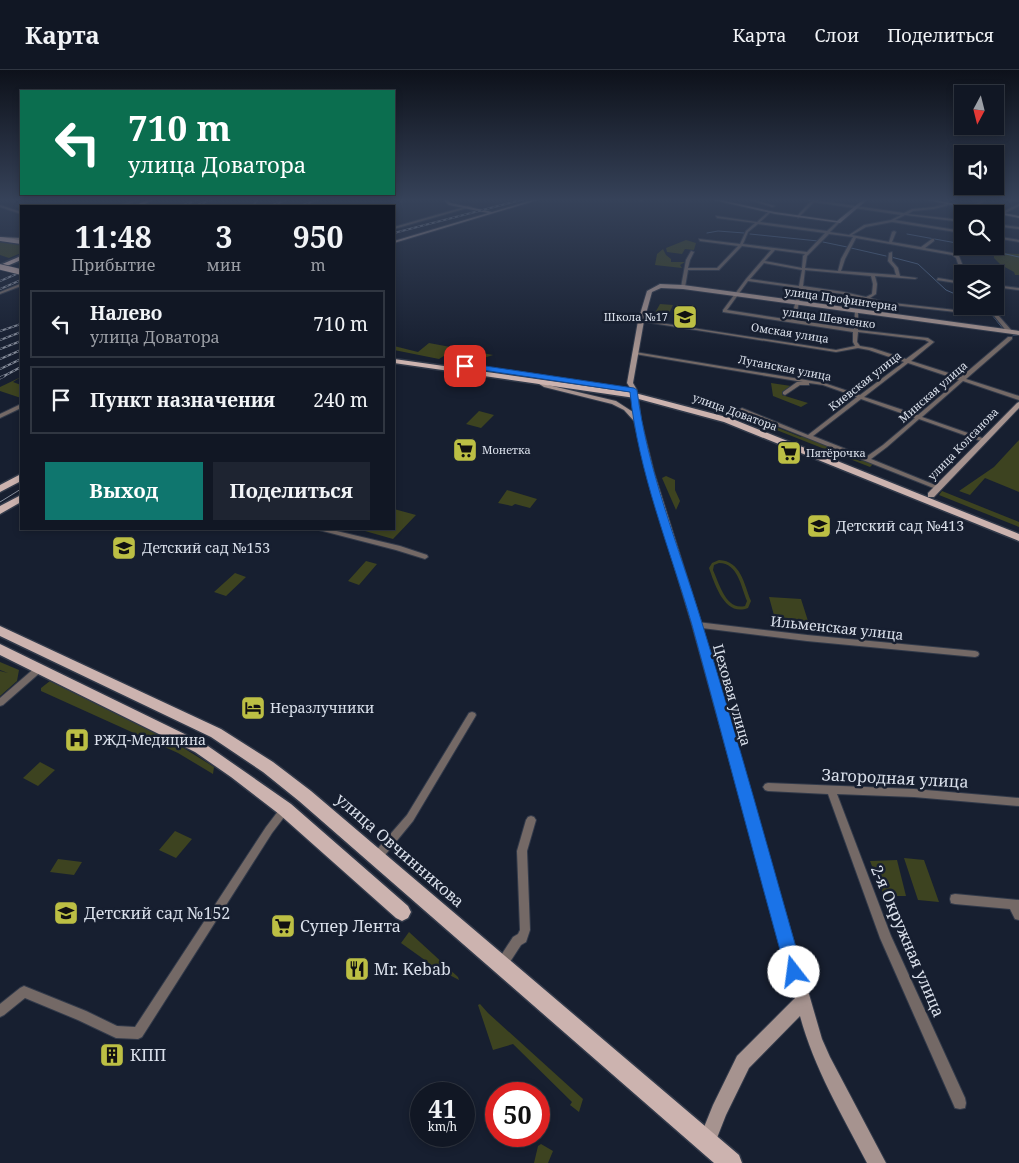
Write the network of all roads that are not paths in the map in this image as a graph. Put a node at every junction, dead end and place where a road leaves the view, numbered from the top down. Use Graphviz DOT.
graph roads {
  1 [pos="736,250"];
  2 [pos="773,250"];
  3 [pos="782,250"];
  4 [pos="810,250"];
  5 [pos="848,250"];
  6 [pos="927,250"];
  7 [pos="692,252"];
  8 [pos="807,253"];
  9 [pos="891,253"];
  10 [pos="20,256"];
  11 [pos="764,262"];
  12 [pos="0,265"];
  13 [pos="960,265"];
  14 [pos="20,268"];
  15 [pos="687,269"];
  16 [pos="803,269"];
  17 [pos="20,272"];
  18 [pos="839,272"];
  19 [pos="3,276"];
  20 [pos="873,276"];
  21 [pos="20,277"];
  22 [pos="898,277"];
  23 [pos="914,278"];
  24 [pos="938,279"];
  25 [pos="747,280"];
  26 [pos="954,282"];
  27 [pos="20,285"];
  28 [pos="660,286"];
  29 [pos="683,287"];
  30 [pos="800,287"];
  31 [pos="1004,287"];
  32 [pos="1019,289"];
  33 [pos="0,293"];
  34 [pos="738,294"];
  35 [pos="867,299"];
  36 [pos="798,303"];
  37 [pos="862,305"];
  38 [pos="954,311"];
  39 [pos="857,312"];
  40 [pos="995,315"];
  41 [pos="640,321"];
  42 [pos="793,322"];
  43 [pos="856,330"];
  44 [pos="1019,333"];
  45 [pos="1010,335"];
  46 [pos="931,341"];
  47 [pos="858,347"];
  48 [pos="635,353"];
  49 [pos="395,354"];
  50 [pos="395,362"];
  51 [pos="906,362"];
  52 [pos="428,363"];
  53 [pos="962,380"];
  54 [pos="539,382"];
  55 [pos="820,383"];
  56 [pos="634,393"];
  57 [pos="785,393"];
  58 [pos="860,396"];
  59 [pos="1019,398"];
  60 [pos="1019,404"];
  61 [pos="20,408"];
  62 [pos="731,416"];
  63 [pos="0,418"];
  64 [pos="919,418"];
  65 [pos="637,420"];
  66 [pos="810,436"];
  67 [pos="983,440"];
  68 [pos="867,460"];
  69 [pos="20,478"];
  70 [pos="0,489"];
  71 [pos="932,494"];
  72 [pos="20,499"];
  73 [pos="0,511"];
  74 [pos="325,530"];
  75 [pos="1019,531"];
  76 [pos="1019,538"];
  77 [pos="424,557"];
  78 [pos="697,625"];
  79 [pos="0,631"];
  80 [pos="0,649"];
  81 [pos="975,654"];
  82 [pos="40,668"];
  83 [pos="0,703"];
  84 [pos="472,715"];
  85 [pos="768,787"];
  86 [pos="831,790"];
  87 [pos="1019,802"];
  88 [pos="285,809"];
  89 [pos="531,820"];
  90 [pos="376,857"];
  91 [pos="956,899"];
  92 [pos="1016,905"];
  93 [pos="402,912"];
  94 [pos="1019,915"];
  95 [pos="502,964"];
  96 [pos="802,1002"];
  97 [pos="0,1011"];
  98 [pos="960,1103"];
  99 [pos="707,1142"];
  100 [pos="731,1163"];
  101 [pos="877,1163"];
  1 -- 15 [label="street"];
  2 -- 11 [label="street"];
  3 -- 8 [label="street"];
  4 -- 8 [label="street"];
  5 -- 18 [label="street"];
  6 -- 13 [label="street"];
  7 -- 15 [label="street"];
  8 -- 16 [label="street"];
  9 -- 22 [label="street"];
  10 -- 12 [label="main road"];
  11 -- 16 [label="street"];
  11 -- 25 [label="street"];
  12 -- 14 [label="main road"];
  12 -- 17 [label="main road, bridge"];
  15 -- 29 [label="street"];
  16 -- 18 [label="street"];
  16 -- 30 [label="street"];
  18 -- 20 [label="street"];
  19 -- 21 [label="main road"];
  20 -- 22 [label="street"];
  20 -- 35 [label="street"];
  22 -- 23 [label="street"];
  24 -- 26 [label="street"];
  25 -- 30 [label="street"];
  25 -- 34 [label="street"];
  27 -- 33 [label="street"];
  28 -- 29 [label="main road, улица Профинтерна"];
  28 -- 41 [label="main road, Цеховая улица"];
  29 -- 34 [label="main road, улица Профинтерна"];
  30 -- 35 [label="street"];
  30 -- 36 [label="street"];
  31 -- 32 [label="street"];
  34 -- 36 [label="main road, улица Профинтерна"];
  34 -- 42 [label="street, улица Шевченко"];
  35 -- 37 [label="street"];
  35 -- 38 [label="street"];
  36 -- 39 [label="main road, улица Профинтерна"];
  36 -- 42 [label="street"];
  39 -- 43 [label="street"];
  39 -- 45 [label="main road, улица Профинтерна"];
  40 -- 45 [label="street"];
  41 -- 47 [label="street, Омская улица"];
  41 -- 48 [label="main road, Цеховая улица"];
  42 -- 43 [label="street, улица Шевченко"];
  43 -- 46 [label="street, улица Шевченко"];
  43 -- 47 [label="street"];
  44 -- 45 [label="main road, улица Профинтерна"];
  45 -- 53 [label="street, Минская улица"];
  46 -- 51 [label="street, Киевская улица"];
  47 -- 51 [label="street, Омская улица"];
  48 -- 55 [label="street, Луганская улица"];
  48 -- 56 [label="main road, Цеховая улица"];
  49 -- 52 [label="main road"];
  50 -- 52 [label="main road"];
  51 -- 53 [label="street, Омская улица"];
  51 -- 58 [label="street, Киевская улица"];
  52 -- 54 [label="main road, улица Доватора"];
  52 -- 56 [label="main road, улица Доватора"];
  53 -- 59 [label="street, Омская улица"];
  53 -- 64 [label="street, Минская улица"];
  54 -- 56 [label="main road, улица Доватора"];
  54 -- 65 [label="main road"];
  55 -- 57 [label="street"];
  55 -- 58 [label="street, Луганская улица"];
  56 -- 62 [label="main road, улица Доватора"];
  56 -- 65 [label="main road, Цеховая улица"];
  56 -- 71 [label="main road, улица Доватора"];
  58 -- 64 [label="street, Луганская улица"];
  58 -- 66 [label="street, Киевская улица"];
  60 -- 67 [label="main road, улица Колсанова"];
  61 -- 63 [label="street"];
  62 -- 66 [label="street"];
  62 -- 71 [label="main road, улица Доватора"];
  64 -- 67 [label="street, Луганская улица"];
  64 -- 68 [label="street, Минская улица"];
  65 -- 78 [label="main road, Цеховая улица"];
  66 -- 68 [label="street"];
  67 -- 71 [label="main road, улица Колсанова"];
  68 -- 71 [label="street"];
  69 -- 70 [label="main road"];
  71 -- 75 [label="main road, улица Доватора"];
  71 -- 76 [label="main road, улица Доватора"];
  72 -- 73 [label="main road"];
  74 -- 77 [label="street"];
  78 -- 81 [label="street, Ильменская улица"];
  78 -- 96 [label="main road, Цеховая улица"];
  79 -- 90 [label="main road, улица Овчинникова"];
  80 -- 82 [label="main road"];
  82 -- 83 [label="street"];
  82 -- 88 [label="main road"];
  84 -- 90 [label="street"];
  85 -- 86 [label="street, Загородная улица"];
  86 -- 87 [label="street, Загородная улица"];
  86 -- 98 [label="street, 2-я Окружная улица"];
  88 -- 93 [label="main road"];
  88 -- 97 [label="street"];
  89 -- 95 [label="street"];
  90 -- 95 [label="main road, улица Овчинникова"];
  91 -- 92 [label="street"];
  92 -- 94 [label="street"];
  95 -- 99 [label="main road, улица Овчинникова"];
  96 -- 99 [label="main road"];
  96 -- 101 [label="main road, Цеховая улица"];
  99 -- 100 [label="main road, улица Овчинникова"];
}
